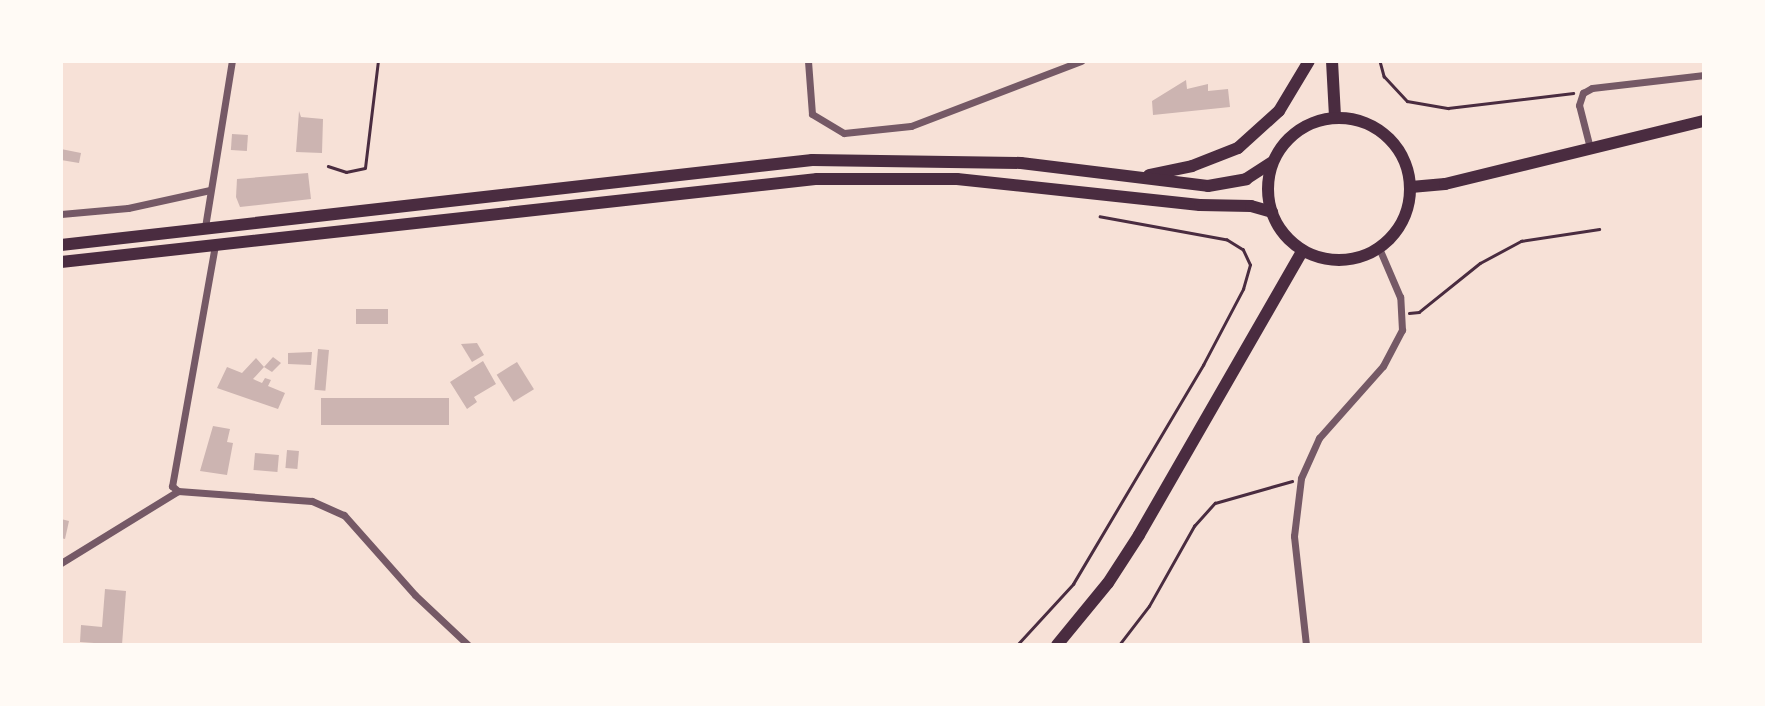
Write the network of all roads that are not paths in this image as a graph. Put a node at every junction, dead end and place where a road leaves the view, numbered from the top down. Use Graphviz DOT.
graph roads {
  1 [pos="232,61"];
  2 [pos="808,61"];
  3 [pos="1081,61"];
  4 [pos="1309,61"];
  5 [pos="1332,61"];
  6 [pos="1704,75"];
  7 [pos="1335,117"];
  8 [pos="1704,121"];
  9 [pos="1590,148"];
  10 [pos="1271,163"];
  11 [pos="1142,177"];
  12 [pos="1411,187"];
  13 [pos="210,190"];
  14 [pos="1272,212"];
  15 [pos="61,214"];
  16 [pos="205,227"];
  17 [pos="61,245"];
  18 [pos="215,245"];
  19 [pos="1379,248"];
  20 [pos="1302,251"];
  21 [pos="61,262"];
  22 [pos="177,491"];
  23 [pos="61,563"];
  24 [pos="468,645"];
  25 [pos="1057,645"];
  26 [pos="1306,645"];
  1 -- 13 [label="street"];
  2 -- 3 [label="street"];
  4 -- 11 [label="main road"];
  5 -- 7 [label="main road"];
  6 -- 9 [label="street"];
  7 -- 10 [label="main road"];
  7 -- 12 [label="main road"];
  8 -- 9 [label="main road"];
  9 -- 12 [label="main road"];
  10 -- 11 [label="main road"];
  10 -- 14 [label="main road"];
  11 -- 16 [label="main road"];
  12 -- 19 [label="main road"];
  13 -- 15 [label="street"];
  13 -- 16 [label="street"];
  14 -- 18 [label="main road"];
  14 -- 20 [label="main road"];
  16 -- 17 [label="main road"];
  18 -- 21 [label="main road"];
  18 -- 22 [label="street"];
  19 -- 20 [label="main road"];
  19 -- 26 [label="street"];
  20 -- 25 [label="main road"];
  22 -- 23 [label="street"];
  22 -- 24 [label="street"];
}
